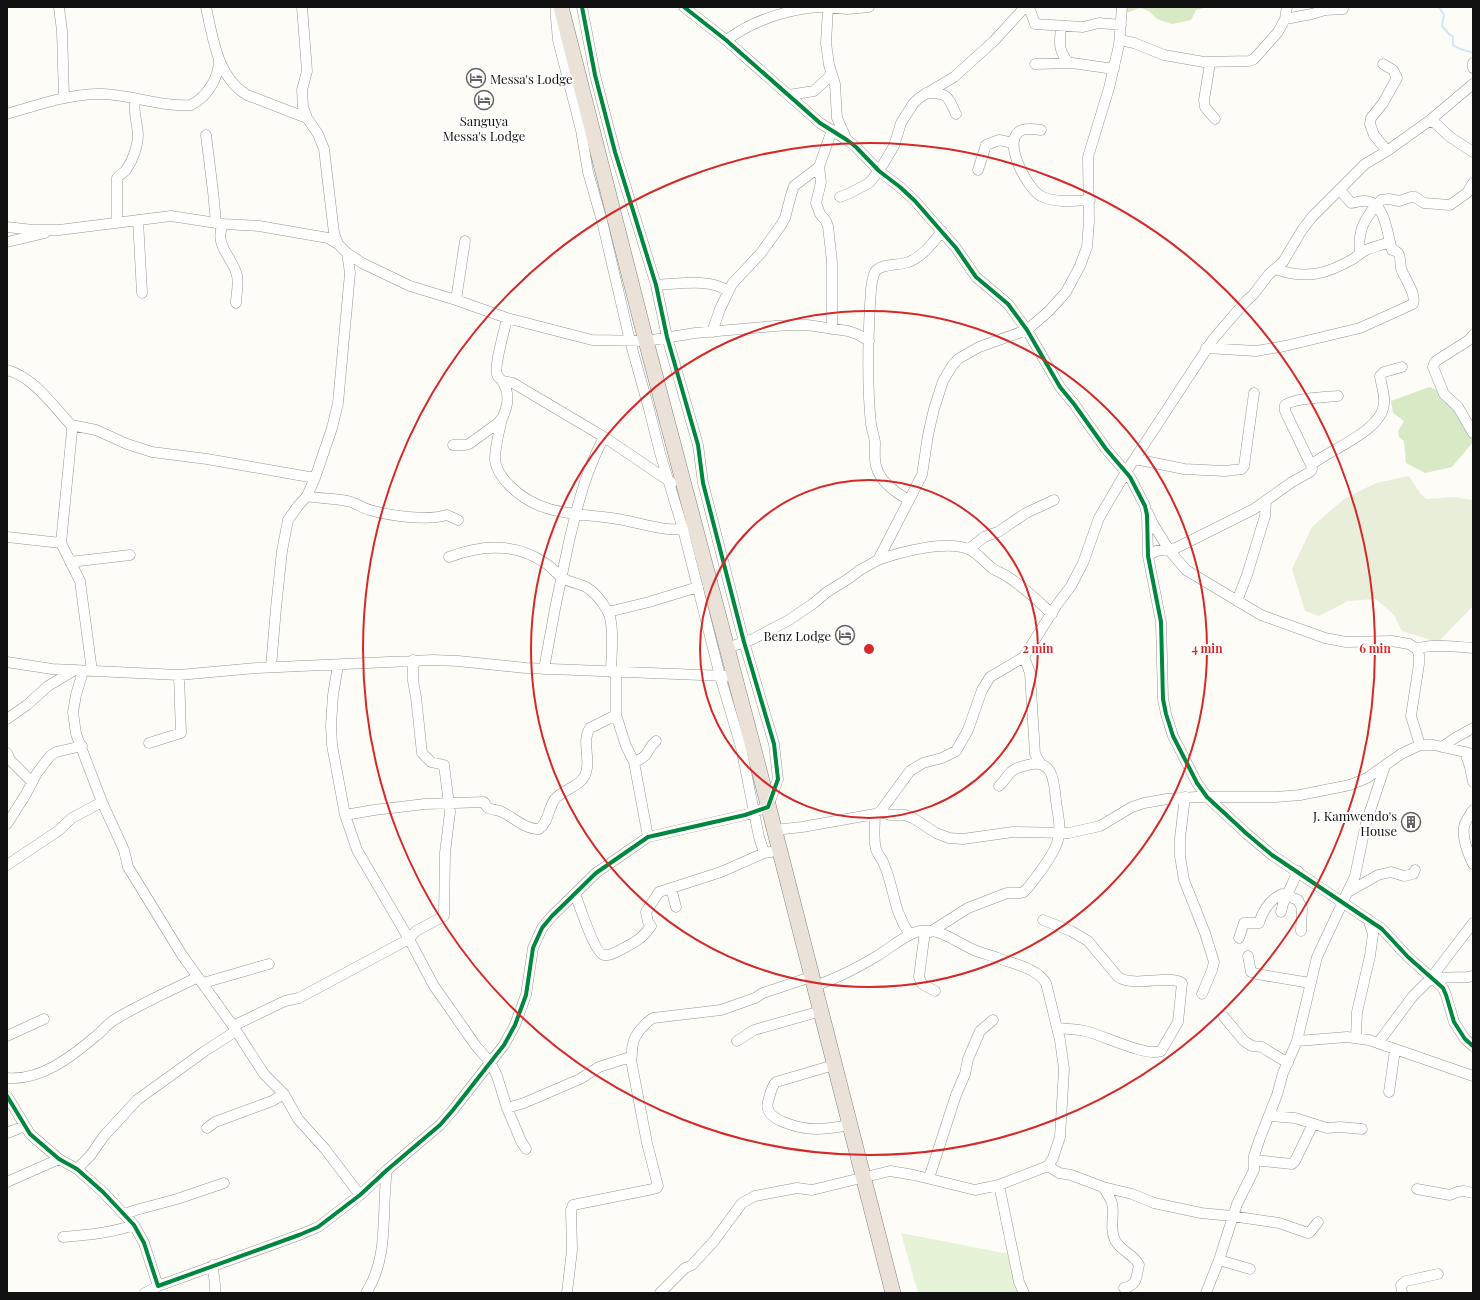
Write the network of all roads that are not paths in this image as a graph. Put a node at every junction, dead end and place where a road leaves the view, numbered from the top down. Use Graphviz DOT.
graph roads {
  1 [pos="59,7"];
  2 [pos="206,7"];
  3 [pos="302,7"];
  4 [pos="556,7"];
  5 [pos="561,7"];
  6 [pos="582,7"];
  7 [pos="684,7"];
  8 [pos="822,7"];
  9 [pos="869,7"];
  10 [pos="1025,7"];
  11 [pos="1029,7"];
  12 [pos="1122,7"];
  13 [pos="1287,7"];
  14 [pos="828,8"];
  15 [pos="1343,9"];
  16 [pos="1285,19"];
  17 [pos="1121,25"];
  18 [pos="1061,26"];
  19 [pos="726,40"];
  20 [pos="1120,40"];
  21 [pos="219,60"];
  22 [pos="1473,62"];
  23 [pos="1069,63"];
  24 [pos="1210,63"];
  25 [pos="1035,64"];
  26 [pos="1383,64"];
  27 [pos="1473,68"];
  28 [pos="1114,69"];
  29 [pos="831,75"];
  30 [pos="1473,84"];
  31 [pos="926,93"];
  32 [pos="790,95"];
  33 [pos="64,98"];
  34 [pos="135,99"];
  35 [pos="7,114"];
  36 [pos="956,114"];
  37 [pos="307,118"];
  38 [pos="1215,119"];
  39 [pos="1429,121"];
  40 [pos="832,130"];
  41 [pos="1041,130"];
  42 [pos="206,135"];
  43 [pos="847,140"];
  44 [pos="1014,143"];
  45 [pos="1387,151"];
  46 [pos="1473,152"];
  47 [pos="819,167"];
  48 [pos="978,170"];
  49 [pos="879,171"];
  50 [pos="1473,183"];
  51 [pos="1340,190"];
  52 [pos="840,197"];
  53 [pos="1090,200"];
  54 [pos="1375,206"];
  55 [pos="138,220"];
  56 [pos="117,223"];
  57 [pos="219,223"];
  58 [pos="7,227"];
  59 [pos="59,230"];
  60 [pos="942,231"];
  61 [pos="465,240"];
  62 [pos="7,242"];
  63 [pos="1390,242"];
  64 [pos="338,244"];
  65 [pos="346,253"];
  66 [pos="1360,254"];
  67 [pos="1276,269"];
  68 [pos="656,285"];
  69 [pos="728,291"];
  70 [pos="142,293"];
  71 [pos="456,300"];
  72 [pos="236,303"];
  73 [pos="507,318"];
  74 [pos="832,329"];
  75 [pos="1027,330"];
  76 [pos="712,332"];
  77 [pos="1473,335"];
  78 [pos="667,337"];
  79 [pos="630,341"];
  80 [pos="646,341"];
  81 [pos="869,341"];
  82 [pos="1206,348"];
  83 [pos="1402,367"];
  84 [pos="7,370"];
  85 [pos="502,381"];
  86 [pos="1254,393"];
  87 [pos="1338,396"];
  88 [pos="503,417"];
  89 [pos="71,425"];
  90 [pos="1473,433"];
  91 [pos="604,437"];
  92 [pos="453,445"];
  93 [pos="1135,459"];
  94 [pos="1311,465"];
  95 [pos="1126,472"];
  96 [pos="315,478"];
  97 [pos="670,482"];
  98 [pos="686,491"];
  99 [pos="307,496"];
  100 [pos="909,500"];
  101 [pos="1054,500"];
  102 [pos="1266,501"];
  103 [pos="1145,506"];
  104 [pos="575,515"];
  105 [pos="458,520"];
  106 [pos="690,528"];
  107 [pos="7,537"];
  108 [pos="62,543"];
  109 [pos="969,549"];
  110 [pos="1169,550"];
  111 [pos="130,555"];
  112 [pos="1148,556"];
  113 [pos="449,557"];
  114 [pos="878,560"];
  115 [pos="70,562"];
  116 [pos="561,577"];
  117 [pos="698,587"];
  118 [pos="1237,602"];
  119 [pos="608,612"];
  120 [pos="1052,614"];
  121 [pos="744,642"];
  122 [pos="727,648"];
  123 [pos="1473,648"];
  124 [pos="1417,649"];
  125 [pos="1024,657"];
  126 [pos="413,660"];
  127 [pos="7,662"];
  128 [pos="338,665"];
  129 [pos="271,667"];
  130 [pos="544,669"];
  131 [pos="83,671"];
  132 [pos="613,673"];
  133 [pos="179,676"];
  134 [pos="727,676"];
  135 [pos="616,715"];
  136 [pos="7,720"];
  137 [pos="1473,728"];
  138 [pos="656,740"];
  139 [pos="149,743"];
  140 [pos="1420,745"];
  141 [pos="82,746"];
  142 [pos="1442,747"];
  143 [pos="7,753"];
  144 [pos="1469,753"];
  145 [pos="634,762"];
  146 [pos="1040,764"];
  147 [pos="1385,766"];
  148 [pos="32,782"];
  149 [pos="1473,782"];
  150 [pos="999,786"];
  151 [pos="1185,797"];
  152 [pos="1207,797"];
  153 [pos="102,802"];
  154 [pos="449,803"];
  155 [pos="761,810"];
  156 [pos="1473,810"];
  157 [pos="877,813"];
  158 [pos="345,815"];
  159 [pos="7,824"];
  160 [pos="774,830"];
  161 [pos="1060,834"];
  162 [pos="648,837"];
  163 [pos="772,852"];
  164 [pos="1473,864"];
  165 [pos="7,865"];
  166 [pos="1415,870"];
  167 [pos="1298,871"];
  168 [pos="671,888"];
  169 [pos="1348,892"];
  170 [pos="575,894"];
  171 [pos="1287,895"];
  172 [pos="1342,901"];
  173 [pos="676,907"];
  174 [pos="1282,912"];
  175 [pos="1368,919"];
  176 [pos="1043,920"];
  177 [pos="1473,923"];
  178 [pos="927,931"];
  179 [pos="1301,931"];
  180 [pos="910,935"];
  181 [pos="1239,938"];
  182 [pos="409,939"];
  183 [pos="1248,956"];
  184 [pos="269,964"];
  185 [pos="1473,976"];
  186 [pos="1431,978"];
  187 [pos="200,980"];
  188 [pos="812,982"];
  189 [pos="1310,983"];
  190 [pos="935,991"];
  191 [pos="1202,994"];
  192 [pos="821,1011"];
  193 [pos="1224,1016"];
  194 [pos="44,1019"];
  195 [pos="992,1020"];
  196 [pos="234,1028"];
  197 [pos="1057,1028"];
  198 [pos="7,1036"];
  199 [pos="1356,1038"];
  200 [pos="737,1041"];
  201 [pos="1296,1041"];
  202 [pos="1378,1043"];
  203 [pos="1473,1046"];
  204 [pos="1395,1050"];
  205 [pos="631,1060"];
  206 [pos="490,1062"];
  207 [pos="1288,1063"];
  208 [pos="834,1064"];
  209 [pos="1473,1076"];
  210 [pos="7,1078"];
  211 [pos="1389,1092"];
  212 [pos="284,1094"];
  213 [pos="7,1096"];
  214 [pos="507,1108"];
  215 [pos="1269,1116"];
  216 [pos="1313,1124"];
  217 [pos="850,1125"];
  218 [pos="25,1126"];
  219 [pos="207,1128"];
  220 [pos="1362,1129"];
  221 [pos="7,1133"];
  222 [pos="526,1149"];
  223 [pos="59,1159"];
  224 [pos="1254,1160"];
  225 [pos="1048,1166"];
  226 [pos="77,1169"];
  227 [pos="386,1170"];
  228 [pos="864,1178"];
  229 [pos="929,1178"];
  230 [pos="7,1182"];
  231 [pos="224,1182"];
  232 [pos="999,1185"];
  233 [pos="1103,1187"];
  234 [pos="1417,1189"];
  235 [pos="1473,1193"];
  236 [pos="360,1195"];
  237 [pos="125,1214"];
  238 [pos="1232,1216"];
  239 [pos="1318,1222"];
  240 [pos="134,1225"];
  241 [pos="63,1238"];
  242 [pos="1220,1260"];
  243 [pos="214,1265"];
  244 [pos="1250,1269"];
  245 [pos="1438,1274"];
  246 [pos="158,1286"];
  247 [pos="1124,1288"];
  248 [pos="1208,1292"];
  249 [pos="145,1293"];
  250 [pos="215,1293"];
  251 [pos="366,1293"];
  252 [pos="567,1293"];
  253 [pos="660,1293"];
  254 [pos="893,1293"];
  255 [pos="1024,1293"];
  256 [pos="1402,1293"];
  1 -- 33 [label="street"];
  2 -- 21 [label="street"];
  3 -- 37 [label="street"];
  4 -- 79 [label="street"];
  5 -- 80 [label="highway"];
  6 -- 68 [label="street"];
  7 -- 19 [label="street"];
  8 -- 14 [label="street"];
  8 -- 19 [label="street"];
  9 -- 14 [label="street"];
  10 -- 31 [label="street"];
  11 -- 18 [label="street"];
  12 -- 17 [label="street"];
  13 -- 16 [label="street"];
  14 -- 29 [label="street"];
  15 -- 16 [label="street"];
  16 -- 24 [label="street"];
  17 -- 18 [label="street"];
  17 -- 20 [label="street"];
  18 -- 23 [label="street"];
  19 -- 32 [label="street"];
  20 -- 24 [label="street"];
  20 -- 28 [label="street"];
  21 -- 34 [label="street"];
  21 -- 37 [label="street"];
  22 -- 27 [label="street"];
  23 -- 25 [label="street"];
  23 -- 28 [label="street"];
  24 -- 38 [label="street"];
  26 -- 45 [label="street"];
  28 -- 53 [label="street"];
  29 -- 32 [label="street"];
  29 -- 43 [label="street"];
  30 -- 39 [label="street"];
  31 -- 36 [label="street"];
  31 -- 49 [label="street"];
  32 -- 40 [label="street"];
  33 -- 34 [label="street"];
  33 -- 35 [label="street"];
  34 -- 56 [label="street"];
  37 -- 64 [label="street"];
  39 -- 45 [label="street"];
  39 -- 46 [label="street"];
  40 -- 43 [label="street"];
  40 -- 47 [label="street"];
  41 -- 44 [label="street"];
  42 -- 57 [label="street"];
  43 -- 49 [label="street"];
  44 -- 48 [label="street"];
  44 -- 53 [label="street"];
  45 -- 51 [label="street"];
  47 -- 69 [label="street"];
  47 -- 74 [label="street"];
  49 -- 52 [label="street"];
  49 -- 60 [label="street"];
  50 -- 54 [label="street"];
  51 -- 54 [label="street"];
  51 -- 67 [label="street"];
  53 -- 75 [label="street"];
  54 -- 63 [label="street"];
  54 -- 66 [label="street"];
  55 -- 56 [label="street"];
  55 -- 57 [label="street"];
  55 -- 70 [label="street"];
  56 -- 59 [label="street"];
  57 -- 64 [label="street"];
  57 -- 72 [label="street"];
  58 -- 59 [label="street"];
  59 -- 62 [label="street"];
  60 -- 75 [label="street"];
  60 -- 81 [label="street"];
  61 -- 71 [label="street"];
  63 -- 66 [label="street"];
  63 -- 82 [label="street"];
  64 -- 65 [label="street"];
  65 -- 71 [label="street"];
  65 -- 96 [label="street"];
  66 -- 67 [label="street"];
  67 -- 82 [label="street"];
  68 -- 69 [label="street"];
  68 -- 78 [label="street"];
  69 -- 76 [label="street"];
  71 -- 73 [label="street"];
  73 -- 79 [label="street"];
  73 -- 85 [label="street"];
  74 -- 76 [label="street"];
  74 -- 81 [label="street"];
  75 -- 95 [label="street"];
  75 -- 100 [label="street"];
  76 -- 78 [label="street"];
  77 -- 90 [label="street"];
  78 -- 80 [label="street"];
  78 -- 121 [label="street"];
  79 -- 80 [label="street"];
  79 -- 97 [label="street"];
  80 -- 98 [label="highway"];
  81 -- 100 [label="street"];
  82 -- 93 [label="street"];
  83 -- 94 [label="street"];
  84 -- 89 [label="street"];
  85 -- 88 [label="street"];
  85 -- 91 [label="street"];
  86 -- 93 [label="street"];
  87 -- 94 [label="street"];
  88 -- 92 [label="street"];
  88 -- 104 [label="street"];
  89 -- 96 [label="street"];
  89 -- 108 [label="street"];
  91 -- 97 [label="street"];
  91 -- 104 [label="street"];
  93 -- 95 [label="street"];
  94 -- 102 [label="street"];
  95 -- 103 [label="street"];
  95 -- 120 [label="street"];
  96 -- 99 [label="street"];
  97 -- 98 [label="street"];
  97 -- 106 [label="street"];
  98 -- 106 [label="highway"];
  99 -- 105 [label="street"];
  99 -- 129 [label="street"];
  100 -- 114 [label="street"];
  101 -- 109 [label="street"];
  102 -- 110 [label="street"];
  102 -- 118 [label="street"];
  103 -- 110 [label="street"];
  103 -- 112 [label="street"];
  104 -- 106 [label="street"];
  104 -- 116 [label="street"];
  106 -- 117 [label="street"];
  106 -- 122 [label="highway"];
  107 -- 108 [label="street"];
  108 -- 115 [label="street"];
  109 -- 114 [label="street"];
  109 -- 120 [label="street"];
  110 -- 112 [label="street"];
  110 -- 118 [label="street"];
  111 -- 115 [label="street"];
  112 -- 152 [label="street"];
  113 -- 116 [label="street"];
  114 -- 121 [label="street"];
  115 -- 131 [label="street"];
  116 -- 119 [label="street"];
  116 -- 130 [label="street"];
  117 -- 119 [label="street"];
  117 -- 134 [label="street"];
  118 -- 124 [label="street"];
  119 -- 132 [label="street"];
  120 -- 125 [label="street"];
  121 -- 122 [label="street"];
  121 -- 155 [label="street"];
  122 -- 134 [label="highway"];
  123 -- 124 [label="street"];
  124 -- 140 [label="street"];
  125 -- 146 [label="street"];
  125 -- 157 [label="street"];
  126 -- 128 [label="street"];
  126 -- 130 [label="street"];
  126 -- 154 [label="street"];
  127 -- 131 [label="street"];
  128 -- 129 [label="street"];
  128 -- 158 [label="street"];
  129 -- 133 [label="street"];
  130 -- 132 [label="street"];
  131 -- 133 [label="street"];
  131 -- 136 [label="street"];
  131 -- 141 [label="street"];
  132 -- 134 [label="street"];
  132 -- 135 [label="street"];
  133 -- 139 [label="street"];
  134 -- 155 [label="highway"];
  135 -- 145 [label="street"];
  135 -- 154 [label="street"];
  137 -- 142 [label="street"];
  138 -- 145 [label="street"];
  140 -- 142 [label="street"];
  140 -- 147 [label="street"];
  141 -- 148 [label="street"];
  141 -- 153 [label="street"];
  142 -- 144 [label="street"];
  143 -- 148 [label="street"];
  144 -- 149 [label="street"];
  145 -- 162 [label="street"];
  146 -- 150 [label="street"];
  146 -- 161 [label="street"];
  147 -- 152 [label="street"];
  147 -- 169 [label="street"];
  148 -- 159 [label="street"];
  151 -- 152 [label="street"];
  151 -- 161 [label="street"];
  151 -- 191 [label="street"];
  152 -- 167 [label="street"];
  153 -- 165 [label="street"];
  153 -- 187 [label="street"];
  154 -- 158 [label="street"];
  154 -- 182 [label="street"];
  155 -- 160 [label="highway"];
  155 -- 162 [label="street"];
  155 -- 163 [label="street"];
  156 -- 164 [label="street"];
  157 -- 160 [label="street"];
  157 -- 161 [label="street"];
  157 -- 180 [label="street"];
  158 -- 182 [label="street"];
  160 -- 163 [label="highway"];
  161 -- 178 [label="street"];
  162 -- 170 [label="street"];
  163 -- 168 [label="street"];
  163 -- 188 [label="highway"];
  166 -- 169 [label="street"];
  167 -- 171 [label="street"];
  167 -- 172 [label="street"];
  168 -- 170 [label="street"];
  168 -- 173 [label="street"];
  169 -- 172 [label="street"];
  170 -- 206 [label="street"];
  171 -- 174 [label="street"];
  171 -- 179 [label="street"];
  171 -- 181 [label="street"];
  172 -- 175 [label="street"];
  172 -- 189 [label="street"];
  175 -- 186 [label="street"];
  175 -- 199 [label="street"];
  176 -- 197 [label="street"];
  177 -- 186 [label="street"];
  178 -- 180 [label="street"];
  178 -- 190 [label="street"];
  178 -- 197 [label="street"];
  180 -- 188 [label="street"];
  182 -- 196 [label="street"];
  182 -- 206 [label="street"];
  183 -- 189 [label="street"];
  184 -- 187 [label="street"];
  185 -- 186 [label="street"];
  186 -- 202 [label="street"];
  186 -- 203 [label="street"];
  187 -- 196 [label="street"];
  187 -- 210 [label="street"];
  188 -- 192 [label="highway"];
  188 -- 205 [label="street"];
  189 -- 201 [label="street"];
  192 -- 200 [label="street"];
  192 -- 208 [label="highway"];
  193 -- 207 [label="street"];
  194 -- 198 [label="street"];
  195 -- 229 [label="street"];
  196 -- 212 [label="street"];
  196 -- 226 [label="street"];
  197 -- 225 [label="street"];
  199 -- 201 [label="street"];
  199 -- 202 [label="street"];
  201 -- 207 [label="street"];
  202 -- 204 [label="street"];
  204 -- 209 [label="street"];
  204 -- 211 [label="street"];
  205 -- 214 [label="street"];
  205 -- 252 [label="street"];
  206 -- 214 [label="street"];
  206 -- 227 [label="street"];
  207 -- 215 [label="street"];
  208 -- 217 [label="highway"];
  208 -- 217 [label="street"];
  212 -- 219 [label="street"];
  212 -- 236 [label="street"];
  213 -- 218 [label="street"];
  214 -- 222 [label="street"];
  215 -- 216 [label="street"];
  215 -- 224 [label="street"];
  216 -- 220 [label="street"];
  216 -- 224 [label="street"];
  217 -- 228 [label="highway"];
  218 -- 221 [label="street"];
  218 -- 223 [label="street"];
  223 -- 226 [label="street"];
  223 -- 230 [label="street"];
  224 -- 238 [label="street"];
  225 -- 232 [label="street"];
  225 -- 233 [label="street"];
  226 -- 237 [label="street"];
  227 -- 236 [label="street"];
  227 -- 251 [label="street"];
  228 -- 229 [label="street"];
  228 -- 253 [label="street"];
  228 -- 254 [label="highway"];
  229 -- 232 [label="street"];
  231 -- 237 [label="street"];
  232 -- 255 [label="street"];
  233 -- 238 [label="street"];
  233 -- 247 [label="street"];
  234 -- 235 [label="street"];
  236 -- 243 [label="street"];
  237 -- 240 [label="street"];
  238 -- 239 [label="street"];
  238 -- 242 [label="street"];
  240 -- 241 [label="street"];
  240 -- 246 [label="street"];
  242 -- 244 [label="street"];
  242 -- 248 [label="street"];
  243 -- 246 [label="street"];
  243 -- 250 [label="street"];
  245 -- 256 [label="street"];
  246 -- 249 [label="street"];
}
